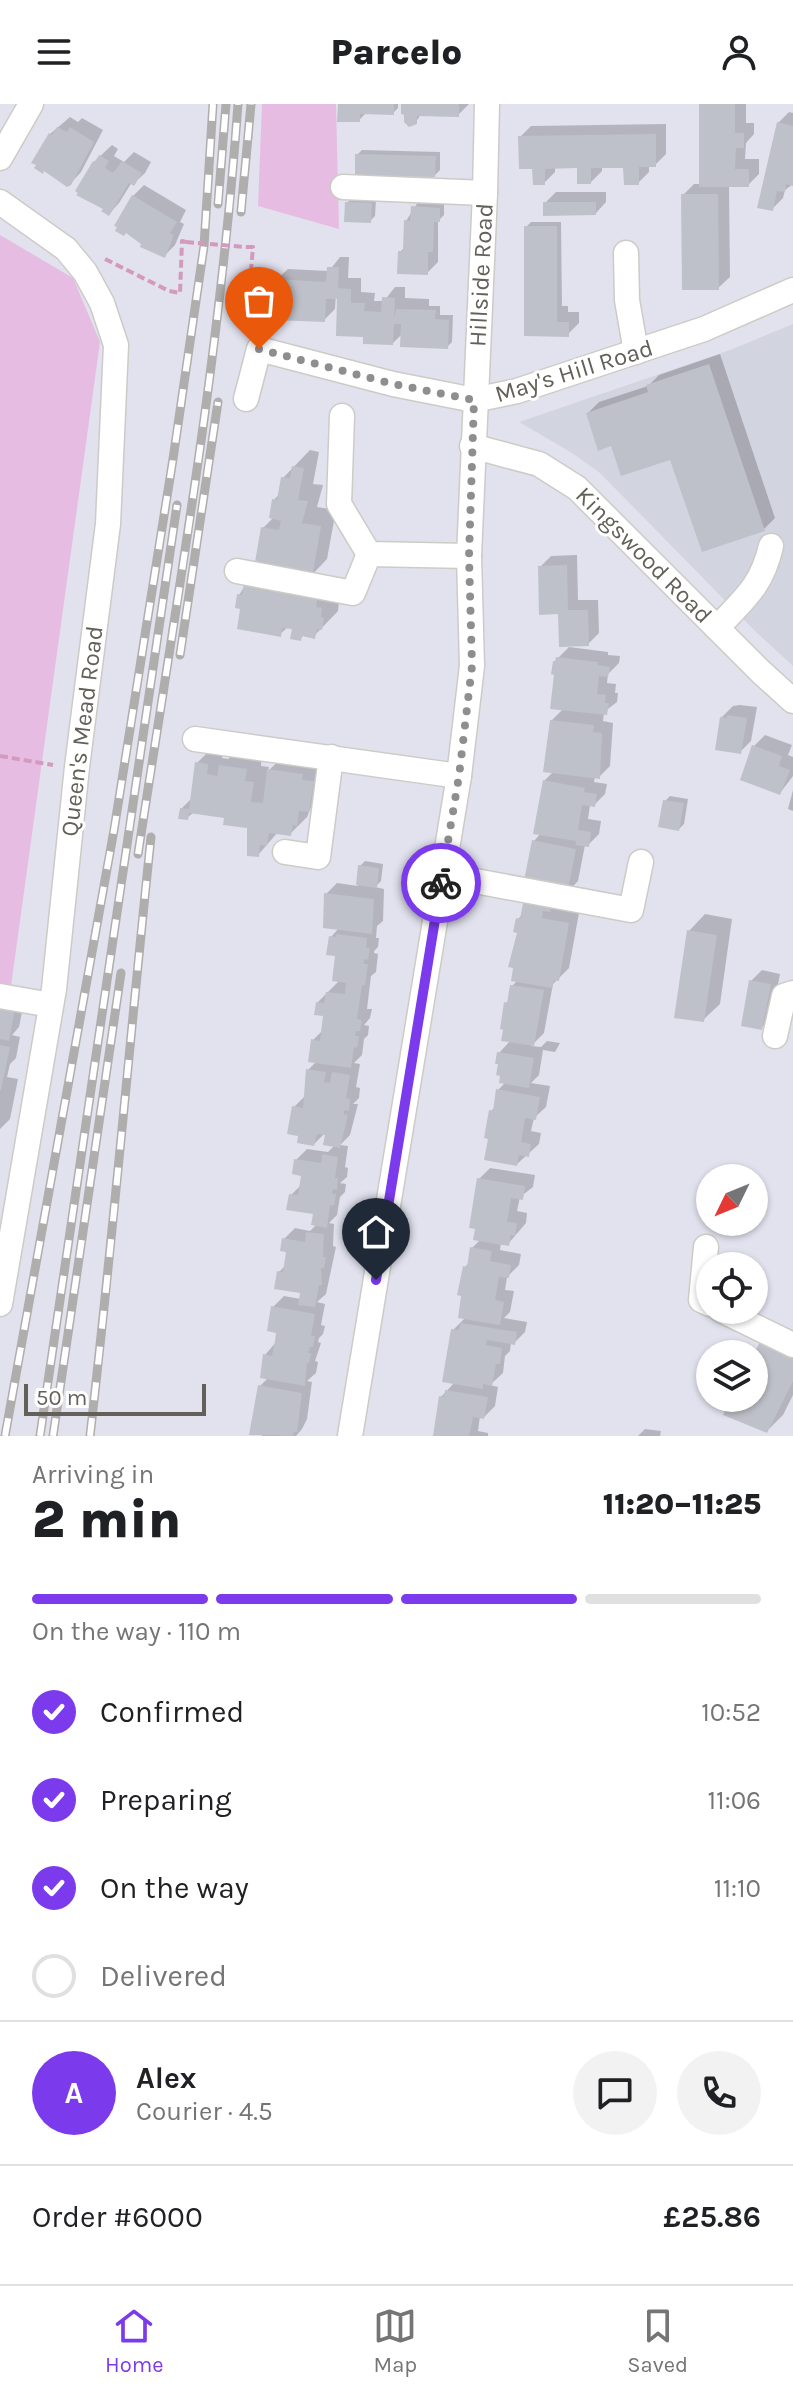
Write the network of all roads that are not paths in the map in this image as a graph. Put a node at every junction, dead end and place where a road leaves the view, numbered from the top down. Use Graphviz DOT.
graph roads {
  1 [pos="31,104"];
  2 [pos="487,104"];
  3 [pos="0,158"];
  4 [pos="343,187"];
  5 [pos="485,193"];
  6 [pos="0,202"];
  7 [pos="626,253"];
  8 [pos="793,290"];
  9 [pos="636,352"];
  10 [pos="246,399"];
  11 [pos="474,400"];
  12 [pos="342,416"];
  13 [pos="472,446"];
  14 [pos="771,546"];
  15 [pos="369,554"];
  16 [pos="469,556"];
  17 [pos="237,571"];
  18 [pos="717,628"];
  19 [pos="793,701"];
  20 [pos="195,739"];
  21 [pos="331,757"];
  22 [pos="459,776"];
  23 [pos="285,852"];
  24 [pos="641,862"];
  25 [pos="443,875"];
  26 [pos="793,993"];
  27 [pos="0,996"];
  28 [pos="51,1005"];
  29 [pos="775,1036"];
  30 [pos="706,1247"];
  31 [pos="706,1252"];
  32 [pos="0,1304"];
  33 [pos="750,1324"];
  34 [pos="793,1345"];
  35 [pos="350,1436"];
  1 -- 3 [label="street"];
  2 -- 5 [label="street, Hillside Road"];
  4 -- 5 [label="street"];
  5 -- 11 [label="street, Hillside Road"];
  6 -- 28 [label="street, Queen's Mead Road"];
  7 -- 9 [label="street"];
  8 -- 9 [label="street, May's Hill Road"];
  9 -- 11 [label="street, May's Hill Road"];
  10 -- 11 [label="street, May's Hill Road"];
  11 -- 13 [label="street, Hillside Road"];
  12 -- 15 [label="street"];
  13 -- 16 [label="street, Hillside Road"];
  13 -- 18 [label="street, Kingswood Road"];
  14 -- 18 [label="street"];
  15 -- 16 [label="street"];
  15 -- 17 [label="street"];
  16 -- 22 [label="street, Hillside Road"];
  18 -- 19 [label="street, Kingswood Road"];
  20 -- 21 [label="street"];
  21 -- 22 [label="street"];
  21 -- 23 [label="street"];
  22 -- 25 [label="street, Hillside Road"];
  24 -- 25 [label="street"];
  25 -- 35 [label="street, Hillside Road"];
  26 -- 29 [label="street"];
  27 -- 28 [label="street"];
  28 -- 32 [label="street, Queen's Mead Road"];
  30 -- 31 [label="street"];
  33 -- 34 [label="street"];
}
